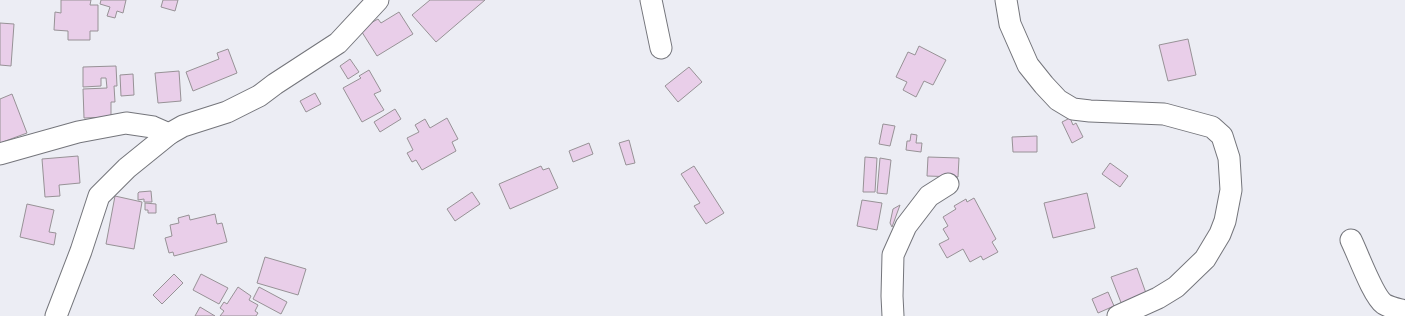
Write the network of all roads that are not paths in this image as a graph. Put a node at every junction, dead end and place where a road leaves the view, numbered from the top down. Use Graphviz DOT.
graph roads {
  1 [pos="652,0"];
  2 [pos="1006,0"];
  3 [pos="374,1"];
  4 [pos="661,48"];
  5 [pos="169,134"];
  6 [pos="0,154"];
  7 [pos="948,184"];
  8 [pos="1352,240"];
  9 [pos="1405,311"];
  10 [pos="56,316"];
  11 [pos="893,316"];
  12 [pos="1118,316"];
  1 -- 4 [label="street"];
  2 -- 12 [label="street"];
  3 -- 5 [label="street"];
  5 -- 6 [label="street"];
  5 -- 10 [label="street"];
  7 -- 11 [label="street"];
  8 -- 9 [label="street"];
}
